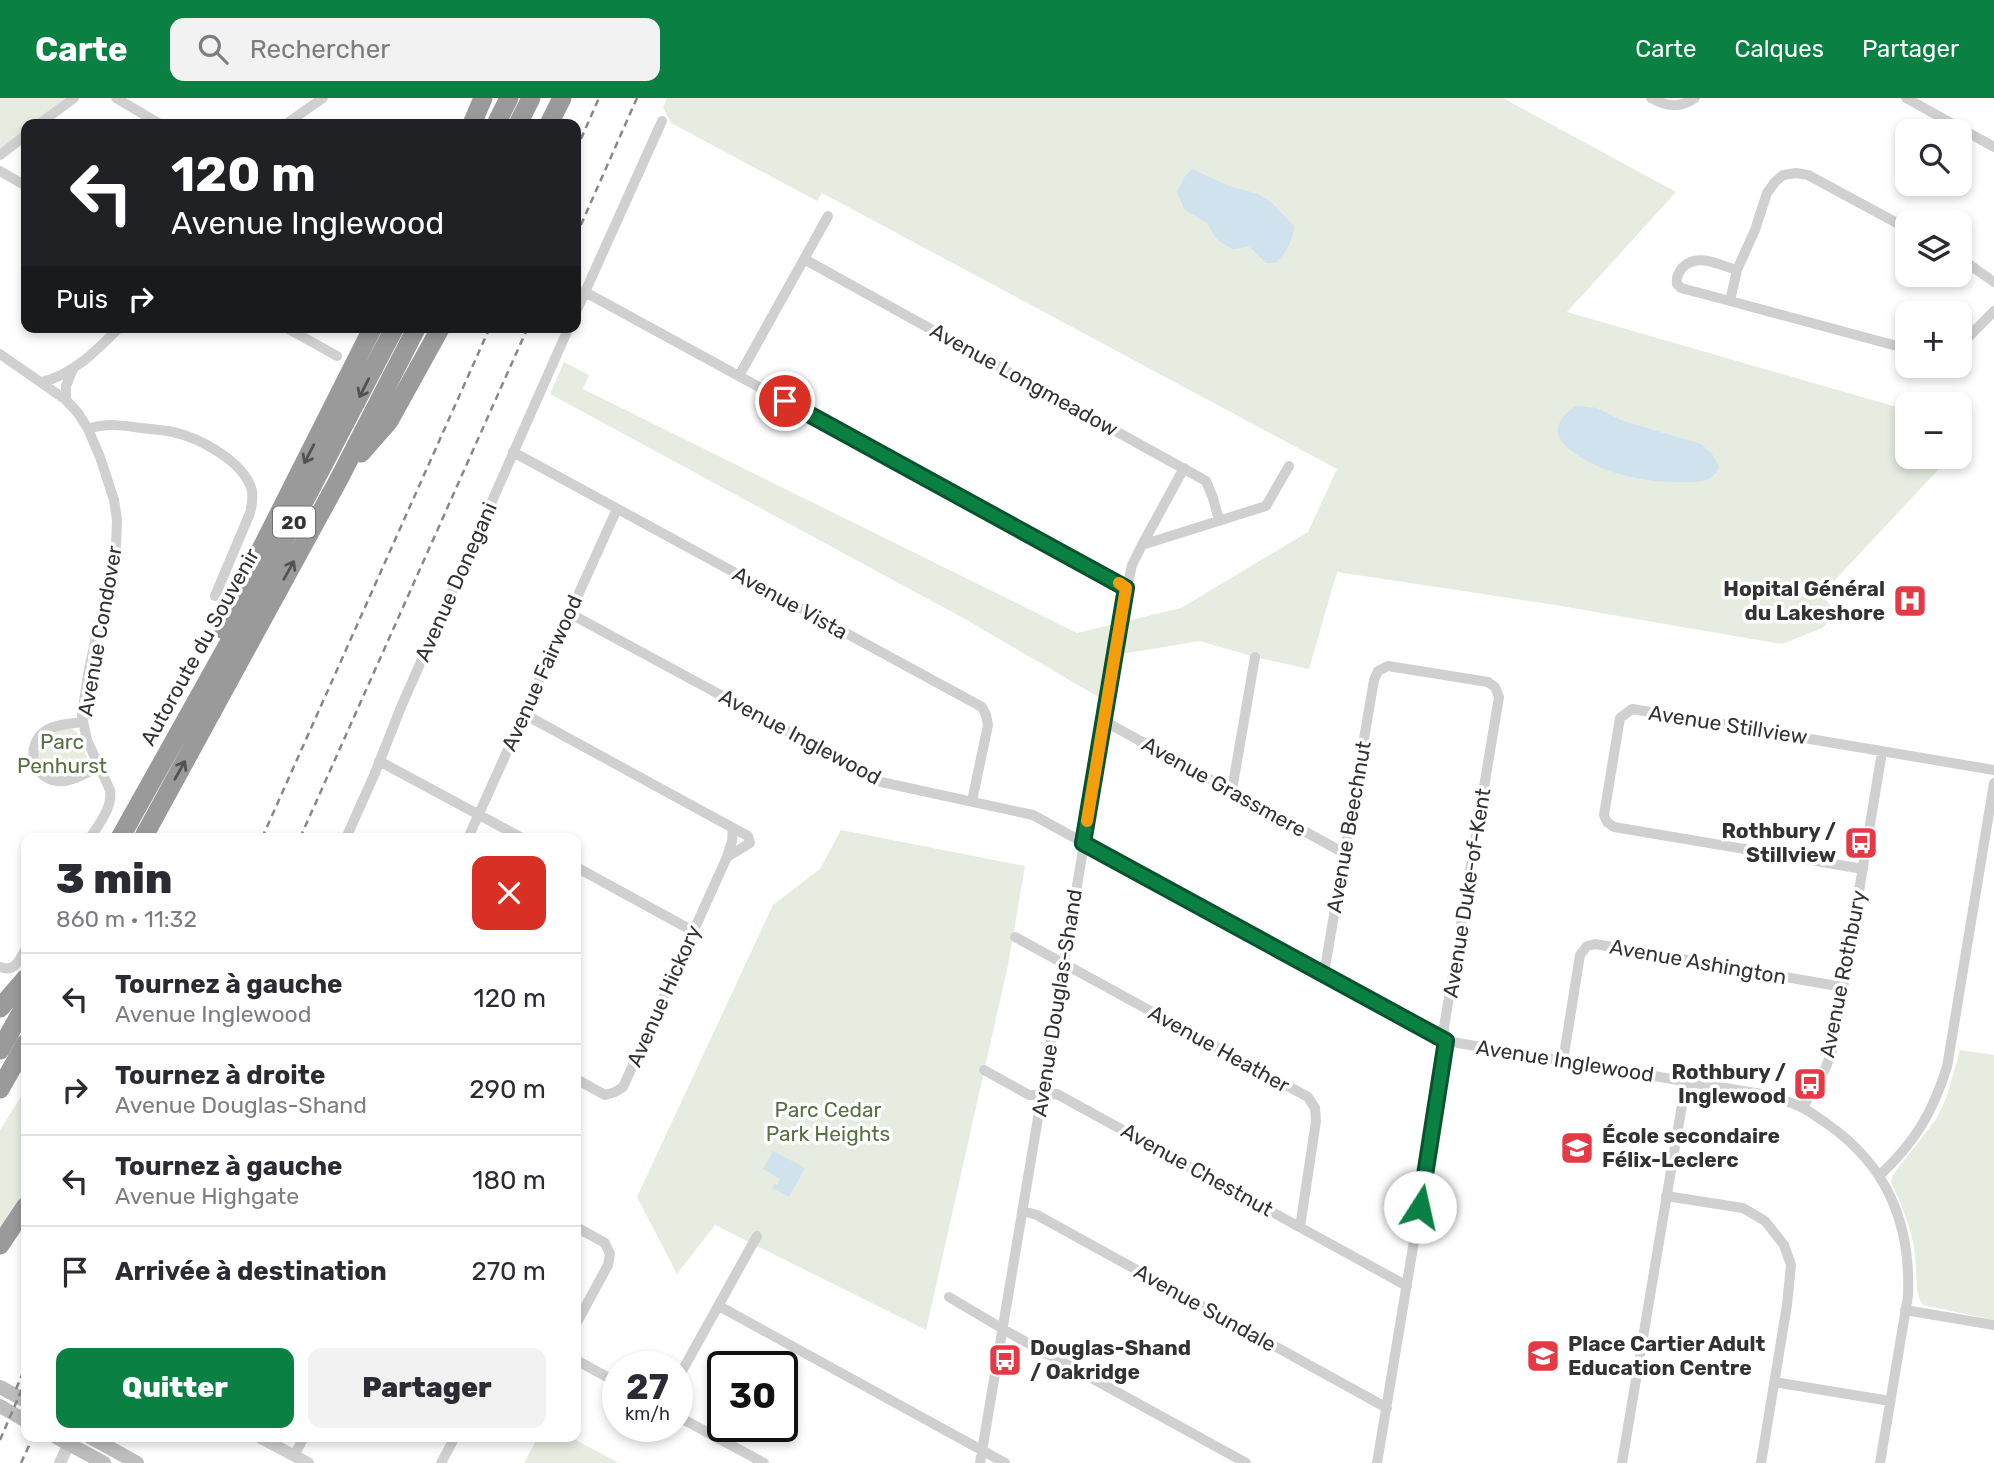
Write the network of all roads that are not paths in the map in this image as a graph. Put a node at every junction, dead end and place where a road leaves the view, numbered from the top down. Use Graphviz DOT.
graph roads {
  1 [pos="74,98"];
  2 [pos="116,98"];
  3 [pos="323,98"];
  4 [pos="483,98"];
  5 [pos="509,98"];
  6 [pos="531,98"];
  7 [pos="562,98"];
  8 [pos="1651,98"];
  9 [pos="1695,98"];
  10 [pos="1906,98"];
  11 [pos="47,119"];
  12 [pos="152,119"];
  13 [pos="293,119"];
  14 [pos="474,119"];
  15 [pos="498,119"];
  16 [pos="520,119"];
  17 [pos="552,119"];
  18 [pos="662,121"];
  19 [pos="21,139"];
  20 [pos="1994,147"];
  21 [pos="0,155"];
  22 [pos="0,171"];
  23 [pos="21,183"];
  24 [pos="828,216"];
  25 [pos="1895,222"];
  26 [pos="804,259"];
  27 [pos="1972,266"];
  28 [pos="1737,270"];
  29 [pos="1994,282"];
  30 [pos="585,292"];
  31 [pos="581,301"];
  32 [pos="1730,301"];
  33 [pos="1994,311"];
  34 [pos="113,333"];
  35 [pos="305,333"];
  36 [pos="370,333"];
  37 [pos="391,333"];
  38 [pos="413,333"];
  39 [pos="438,333"];
  40 [pos="566,333"];
  41 [pos="1972,334"];
  42 [pos="1895,345"];
  43 [pos="338,356"];
  44 [pos="2,359"];
  45 [pos="73,369"];
  46 [pos="739,376"];
  47 [pos="42,382"];
  48 [pos="66,400"];
  49 [pos="88,429"];
  50 [pos="513,452"];
  51 [pos="1289,466"];
  52 [pos="1184,468"];
  53 [pos="339,479"];
  54 [pos="617,509"];
  55 [pos="1219,520"];
  56 [pos="1142,545"];
  57 [pos="1126,588"];
  58 [pos="215,596"];
  59 [pos="569,613"];
  60 [pos="1255,657"];
  61 [pos="1374,680"];
  62 [pos="524,714"];
  63 [pos="190,716"];
  64 [pos="1104,721"];
  65 [pos="82,722"];
  66 [pos="1882,751"];
  67 [pos="379,761"];
  68 [pos="98,766"];
  69 [pos="1994,770"];
  70 [pos="1994,783"];
  71 [pos="1232,790"];
  72 [pos="972,801"];
  73 [pos="479,814"];
  74 [pos="733,828"];
  75 [pos="93,833"];
  76 [pos="123,833"];
  77 [pos="146,833"];
  78 [pos="348,833"];
  79 [pos="470,833"];
  80 [pos="513,833"];
  81 [pos="1083,843"];
  82 [pos="1344,853"];
  83 [pos="727,857"];
  84 [pos="1863,869"];
  85 [pos="581,870"];
  86 [pos="693,931"];
  87 [pos="1015,937"];
  88 [pos="21,957"];
  89 [pos="1065,965"];
  90 [pos="4,968"];
  91 [pos="1322,974"];
  92 [pos="21,984"];
  93 [pos="1843,986"];
  94 [pos="0,1008"];
  95 [pos="21,1013"];
  96 [pos="1446,1041"];
  97 [pos="0,1050"];
  98 [pos="21,1052"];
  99 [pos="1563,1061"];
  100 [pos="984,1070"];
  101 [pos="21,1077"];
  102 [pos="1686,1081"];
  103 [pos="581,1082"];
  104 [pos="0,1089"];
  105 [pos="1043,1093"];
  106 [pos="0,1102"];
  107 [pos="1803,1107"];
  108 [pos="1880,1177"];
  109 [pos="1666,1196"];
  110 [pos="1023,1211"];
  111 [pos="21,1214"];
  112 [pos="1300,1227"];
  113 [pos="581,1230"];
  114 [pos="21,1232"];
  115 [pos="757,1236"];
  116 [pos="0,1245"];
  117 [pos="0,1263"];
  118 [pos="1407,1286"];
  119 [pos="949,1297"];
  120 [pos="719,1306"];
  121 [pos="1905,1310"];
  122 [pos="581,1315"];
  123 [pos="1994,1325"];
  124 [pos="1003,1328"];
  125 [pos="693,1352"];
  126 [pos="581,1363"];
  127 [pos="602,1374"];
  128 [pos="1774,1382"];
  129 [pos="0,1387"];
  130 [pos="21,1398"];
  131 [pos="1890,1401"];
  132 [pos="0,1406"];
  133 [pos="1387,1408"];
  134 [pos="21,1418"];
  135 [pos="693,1425"];
  136 [pos="66,1442"];
  137 [pos="70,1442"];
  138 [pos="99,1442"];
  139 [pos="269,1442"];
  140 [pos="301,1442"];
  141 [pos="452,1442"];
  142 [pos="982,1450"];
  143 [pos="294,1455"];
  144 [pos="60,1463"];
  145 [pos="104,1463"];
  146 [pos="137,1463"];
  147 [pos="307,1463"];
  148 [pos="441,1463"];
  149 [pos="764,1463"];
  150 [pos="980,1463"];
  151 [pos="1005,1463"];
  152 [pos="1247,1463"];
  153 [pos="1377,1463"];
  154 [pos="1622,1463"];
  155 [pos="1761,1463"];
  156 [pos="1880,1463"];
  1 -- 11 [label="street"];
  2 -- 12 [label="street"];
  3 -- 13 [label="street"];
  4 -- 14 [label="highway"];
  5 -- 15 [label="highway"];
  6 -- 16 [label="highway"];
  7 -- 17 [label="highway"];
  8 -- 9 [label="street"];
  10 -- 20 [label="street"];
  18 -- 30 [label="street"];
  19 -- 21 [label="street"];
  22 -- 23 [label="street"];
  24 -- 26 [label="street"];
  25 -- 28 [label="street"];
  26 -- 46 [label="street"];
  26 -- 52 [label="street, Avenue Longmeadow"];
  27 -- 29 [label="street"];
  28 -- 32 [label="street"];
  28 -- 32 [label="street"];
  30 -- 31 [label="street"];
  30 -- 46 [label="street"];
  32 -- 42 [label="street"];
  33 -- 41 [label="street"];
  34 -- 45 [label="street"];
  35 -- 43 [label="street"];
  36 -- 63 [label="highway, one-way"];
  37 -- 63 [label="highway, Autoroute du Souvenir / 20, one-way"];
  38 -- 53 [label="highway, Autoroute du Souvenir / 20"];
  39 -- 53 [label="highway"];
  40 -- 50 [label="street, Avenue Donegani"];
  44 -- 47 [label="street, Avenue Condover"];
  45 -- 47 [label="street"];
  45 -- 48 [label="street"];
  46 -- 57 [label="street"];
  47 -- 48 [label="street, Avenue Condover"];
  48 -- 49 [label="street, Avenue Condover"];
  49 -- 58 [label="street"];
  49 -- 65 [label="street, Avenue Condover"];
  50 -- 54 [label="street, Avenue Vista"];
  50 -- 67 [label="street, Avenue Donegani"];
  51 -- 55 [label="street"];
  52 -- 55 [label="street, Avenue Longmeadow"];
  52 -- 56 [label="street, Avenue Douglas-Shand"];
  77 -- 53 [label="highway, Autoroute du Souvenir / 20, one-way"];
  54 -- 59 [label="street, Avenue Fairwood"];
  54 -- 72 [label="street, Avenue Vista"];
  55 -- 56 [label="street"];
  56 -- 57 [label="street, Avenue Douglas-Shand"];
  57 -- 64 [label="street, Avenue Douglas-Shand"];
  59 -- 62 [label="street, Avenue Fairwood"];
  59 -- 72 [label="street, Avenue Inglewood"];
  60 -- 71 [label="street"];
  61 -- 82 [label="street, Avenue Beechnut"];
  61 -- 96 [label="street, Avenue Duke-of-Kent"];
  62 -- 73 [label="street, Avenue Fairwood"];
  62 -- 74 [label="street"];
  63 -- 76 [label="highway, Autoroute du Souvenir / 20"];
  64 -- 71 [label="street, Avenue Grassmere"];
  64 -- 81 [label="street, Avenue Douglas-Shand"];
  65 -- 68 [label="street, Avenue Condover"];
  65 -- 68 [label="street"];
  66 -- 69 [label="street, Avenue Stillview"];
  66 -- 84 [label="street, Avenue Rothbury"];
  66 -- 84 [label="street, Avenue Stillview"];
  67 -- 73 [label="street"];
  67 -- 78 [label="street, Avenue Donegani"];
  68 -- 75 [label="street, Avenue Condover"];
  70 -- 108 [label="street"];
  71 -- 82 [label="street, Avenue Grassmere"];
  72 -- 81 [label="street, Avenue Inglewood"];
  73 -- 79 [label="street, Avenue Fairwood"];
  73 -- 80 [label="street"];
  74 -- 83 [label="street, Avenue Hickory"];
  74 -- 83 [label="street, Avenue Hickory"];
  81 -- 89 [label="street, Avenue Douglas-Shand"];
  81 -- 91 [label="street, Avenue Inglewood"];
  82 -- 91 [label="street, Avenue Beechnut"];
  83 -- 86 [label="street, Avenue Hickory"];
  84 -- 93 [label="street, Avenue Rothbury"];
  85 -- 86 [label="street"];
  86 -- 103 [label="street, Avenue Hickory"];
  87 -- 89 [label="street, Avenue Heather"];
  88 -- 90 [label="street"];
  89 -- 105 [label="street, Avenue Douglas-Shand"];
  89 -- 112 [label="street, Avenue Heather"];
  91 -- 96 [label="street, Avenue Inglewood"];
  92 -- 94 [label="highway"];
  93 -- 99 [label="street, Avenue Ashington"];
  93 -- 107 [label="street, Avenue Rothbury"];
  95 -- 97 [label="highway"];
  96 -- 99 [label="street, Avenue Inglewood"];
  96 -- 118 [label="street, Avenue Duke-of-Kent"];
  98 -- 104 [label="highway"];
  99 -- 102 [label="street, Avenue Inglewood"];
  100 -- 105 [label="street, Avenue Chestnut"];
  101 -- 106 [label="highway"];
  102 -- 107 [label="street, Avenue Inglewood"];
  102 -- 109 [label="street"];
  105 -- 110 [label="street, Avenue Douglas-Shand"];
  105 -- 112 [label="street, Avenue Chestnut"];
  107 -- 108 [label="street, Avenue Inglewood"];
  108 -- 121 [label="street, Avenue Inglewood"];
  109 -- 128 [label="street"];
  109 -- 154 [label="street"];
  110 -- 124 [label="street, Avenue Douglas-Shand"];
  110 -- 133 [label="street, Avenue Sundale"];
  111 -- 116 [label="highway"];
  112 -- 118 [label="street, Avenue Chestnut"];
  113 -- 122 [label="street"];
  114 -- 117 [label="highway"];
  115 -- 120 [label="street"];
  118 -- 133 [label="street, Avenue Duke-of-Kent"];
  119 -- 124 [label="street"];
  120 -- 125 [label="street"];
  120 -- 142 [label="street"];
  121 -- 123 [label="street"];
  121 -- 131 [label="street, Avenue Inglewood"];
  124 -- 142 [label="street, Avenue Douglas-Shand"];
  124 -- 152 [label="street"];
  126 -- 127 [label="street"];
  128 -- 131 [label="street"];
  128 -- 155 [label="street"];
  129 -- 130 [label="main road"];
  131 -- 156 [label="street, Avenue Inglewood"];
  132 -- 134 [label="main road"];
  133 -- 153 [label="street, Avenue Duke-of-Kent"];
  135 -- 149 [label="street"];
  136 -- 145 [label="main road"];
  137 -- 144 [label="street"];
  138 -- 146 [label="main road"];
  139 -- 143 [label="street"];
  140 -- 143 [label="street"];
  141 -- 148 [label="street"];
  142 -- 150 [label="street, Avenue Douglas-Shand"];
  142 -- 151 [label="street"];
  143 -- 147 [label="street"];
}
